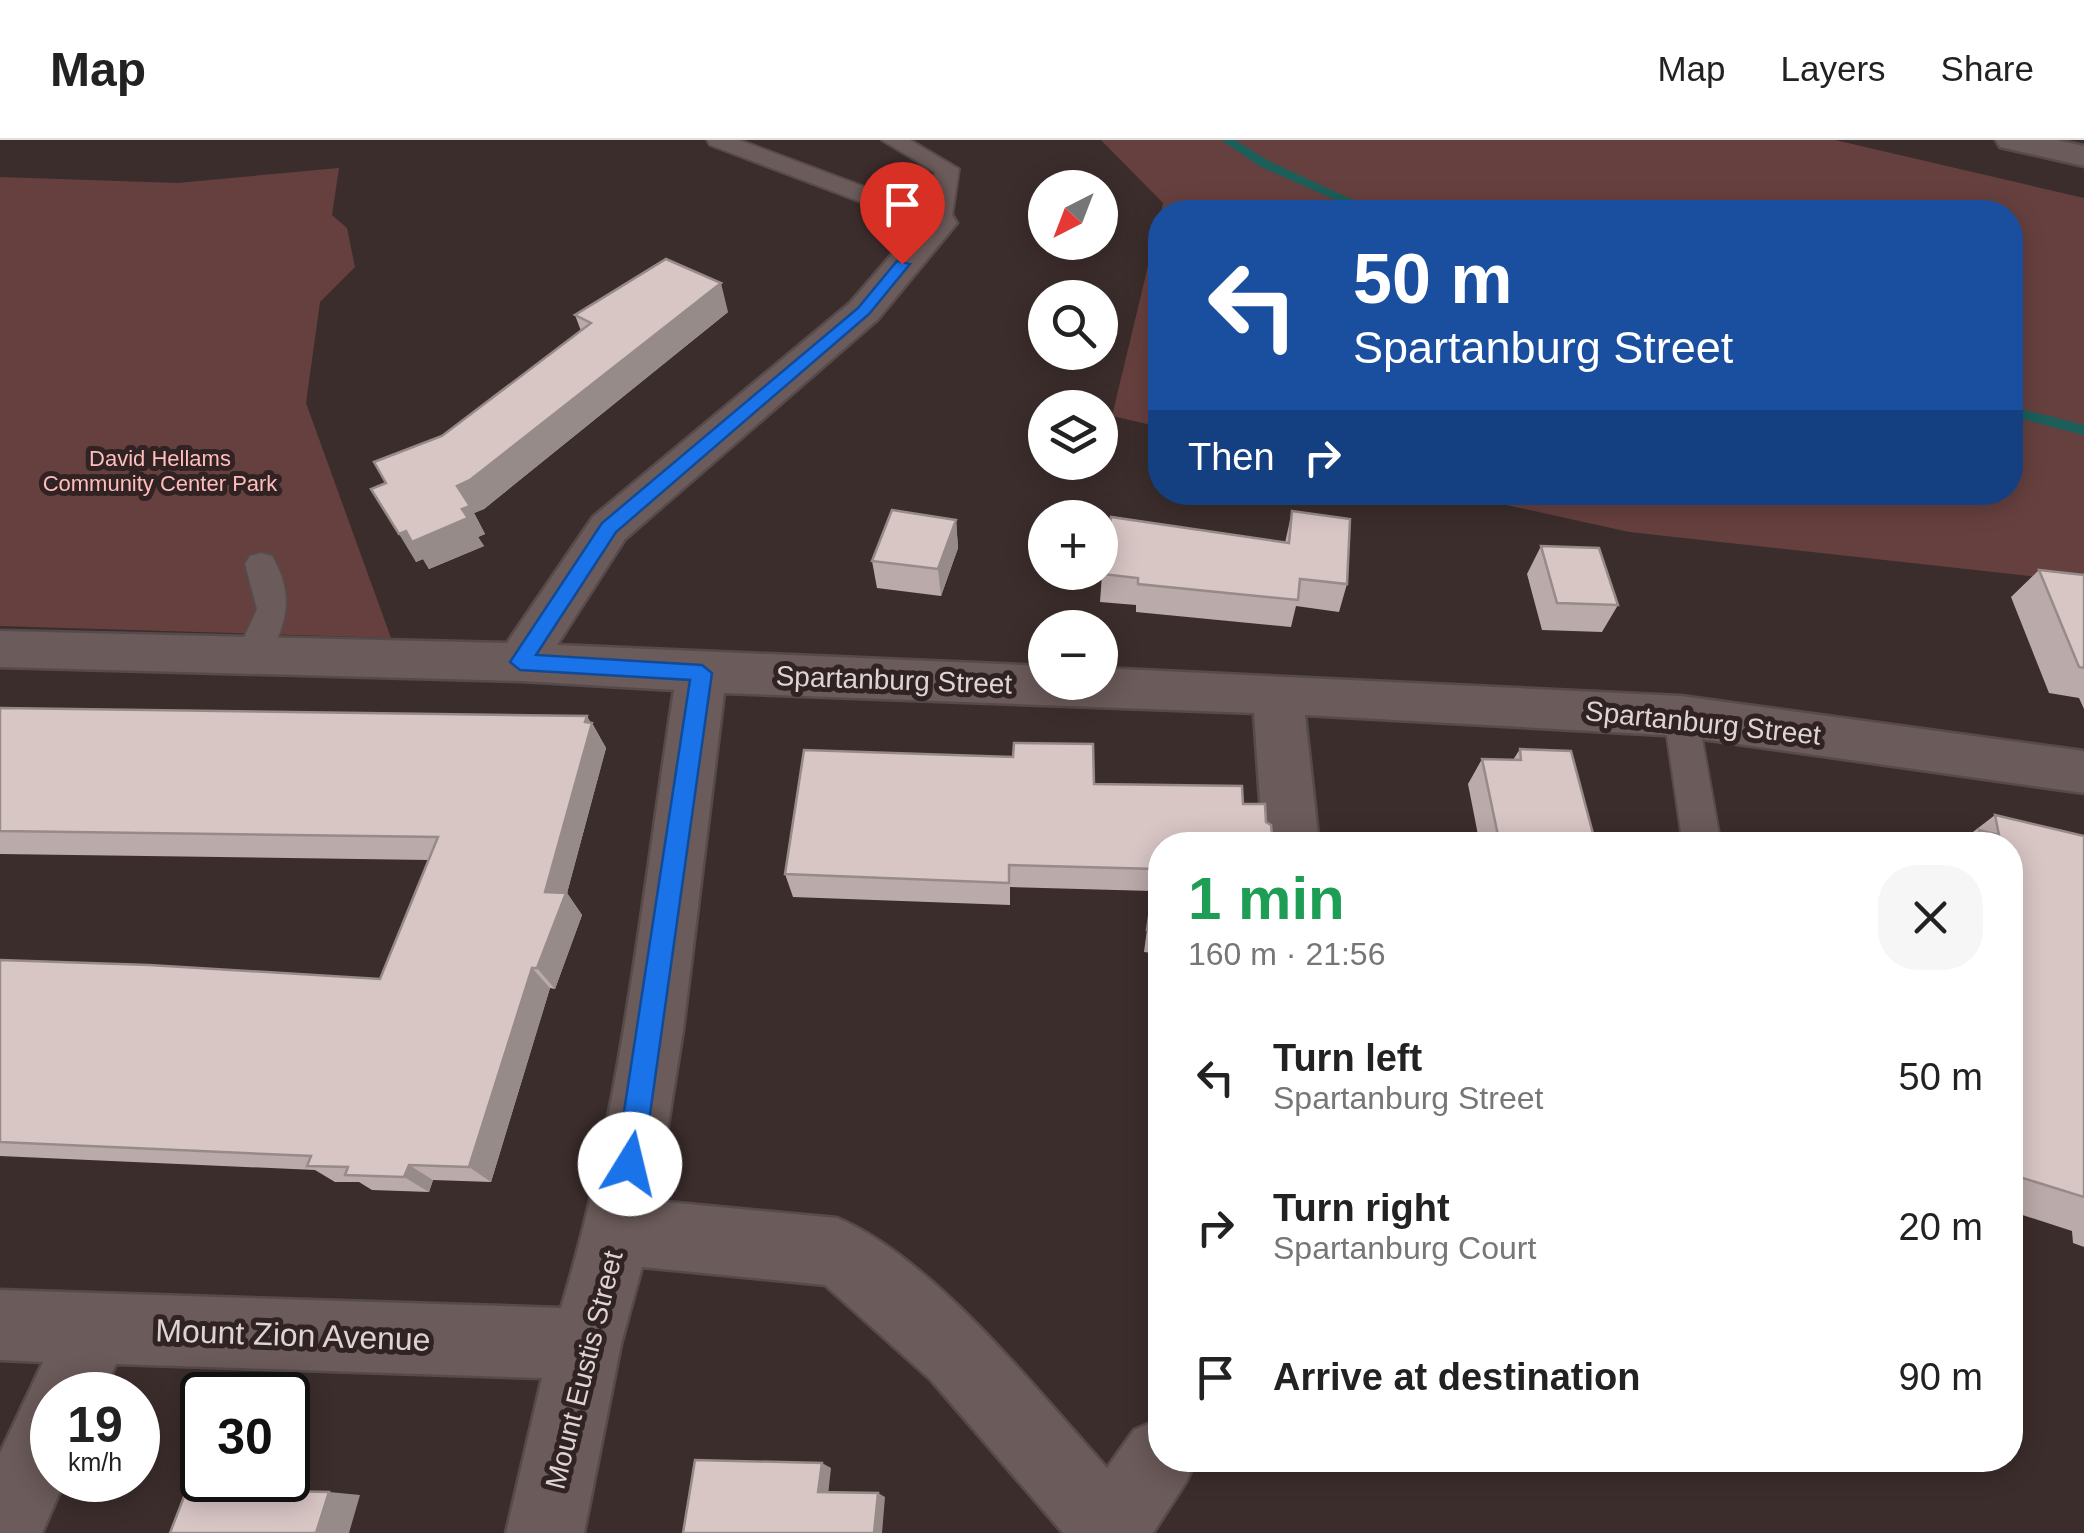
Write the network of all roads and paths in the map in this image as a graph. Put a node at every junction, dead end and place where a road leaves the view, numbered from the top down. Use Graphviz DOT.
graph roads {
  1 [pos="718,140"];
  2 [pos="893,140"];
  3 [pos="2012,140"];
  4 [pos="2084,156"];
  5 [pos="939,223"];
  6 [pos="261,564"];
  7 [pos="0,649"];
  8 [pos="253,656"];
  9 [pos="520,662"];
  10 [pos="702,673"];
  11 [pos="1278,694"];
  12 [pos="1681,716"];
  13 [pos="2084,772"];
  14 [pos="1290,832"];
  15 [pos="1700,832"];
  16 [pos="618,1231"];
  17 [pos="0,1325"];
  18 [pos="94,1328"];
  19 [pos="586,1344"];
  20 [pos="75,1372"];
  21 [pos="30,1472"];
  22 [pos="1150,1472"];
  23 [pos="1112,1531"];
  24 [pos="3,1533"];
  25 [pos="545,1533"];
  1 -- 5 [label="lane"];
  2 -- 5 [label="lane"];
  3 -- 4 [label="street"];
  5 -- 9 [label="street"];
  6 -- 8 [label="lane"];
  7 -- 8 [label="street, Spartanburg Street"];
  8 -- 9 [label="street, Spartanburg Street"];
  9 -- 10 [label="street, Spartanburg Street"];
  10 -- 11 [label="street, Spartanburg Street"];
  10 -- 16 [label="street, Mount Eustis Street"];
  11 -- 12 [label="street, Spartanburg Street"];
  11 -- 14 [label="street"];
  12 -- 13 [label="street, Spartanburg Street"];
  12 -- 15 [label="lane"];
  16 -- 19 [label="street, Mount Eustis Street"];
  16 -- 23 [label="street"];
  17 -- 18 [label="street, Mount Zion Avenue"];
  18 -- 19 [label="street, Mount Zion Avenue"];
  18 -- 20 [label="street"];
  19 -- 25 [label="street, Mount Eustis Street"];
  21 -- 24 [label="street"];
  22 -- 23 [label="street"];
}
